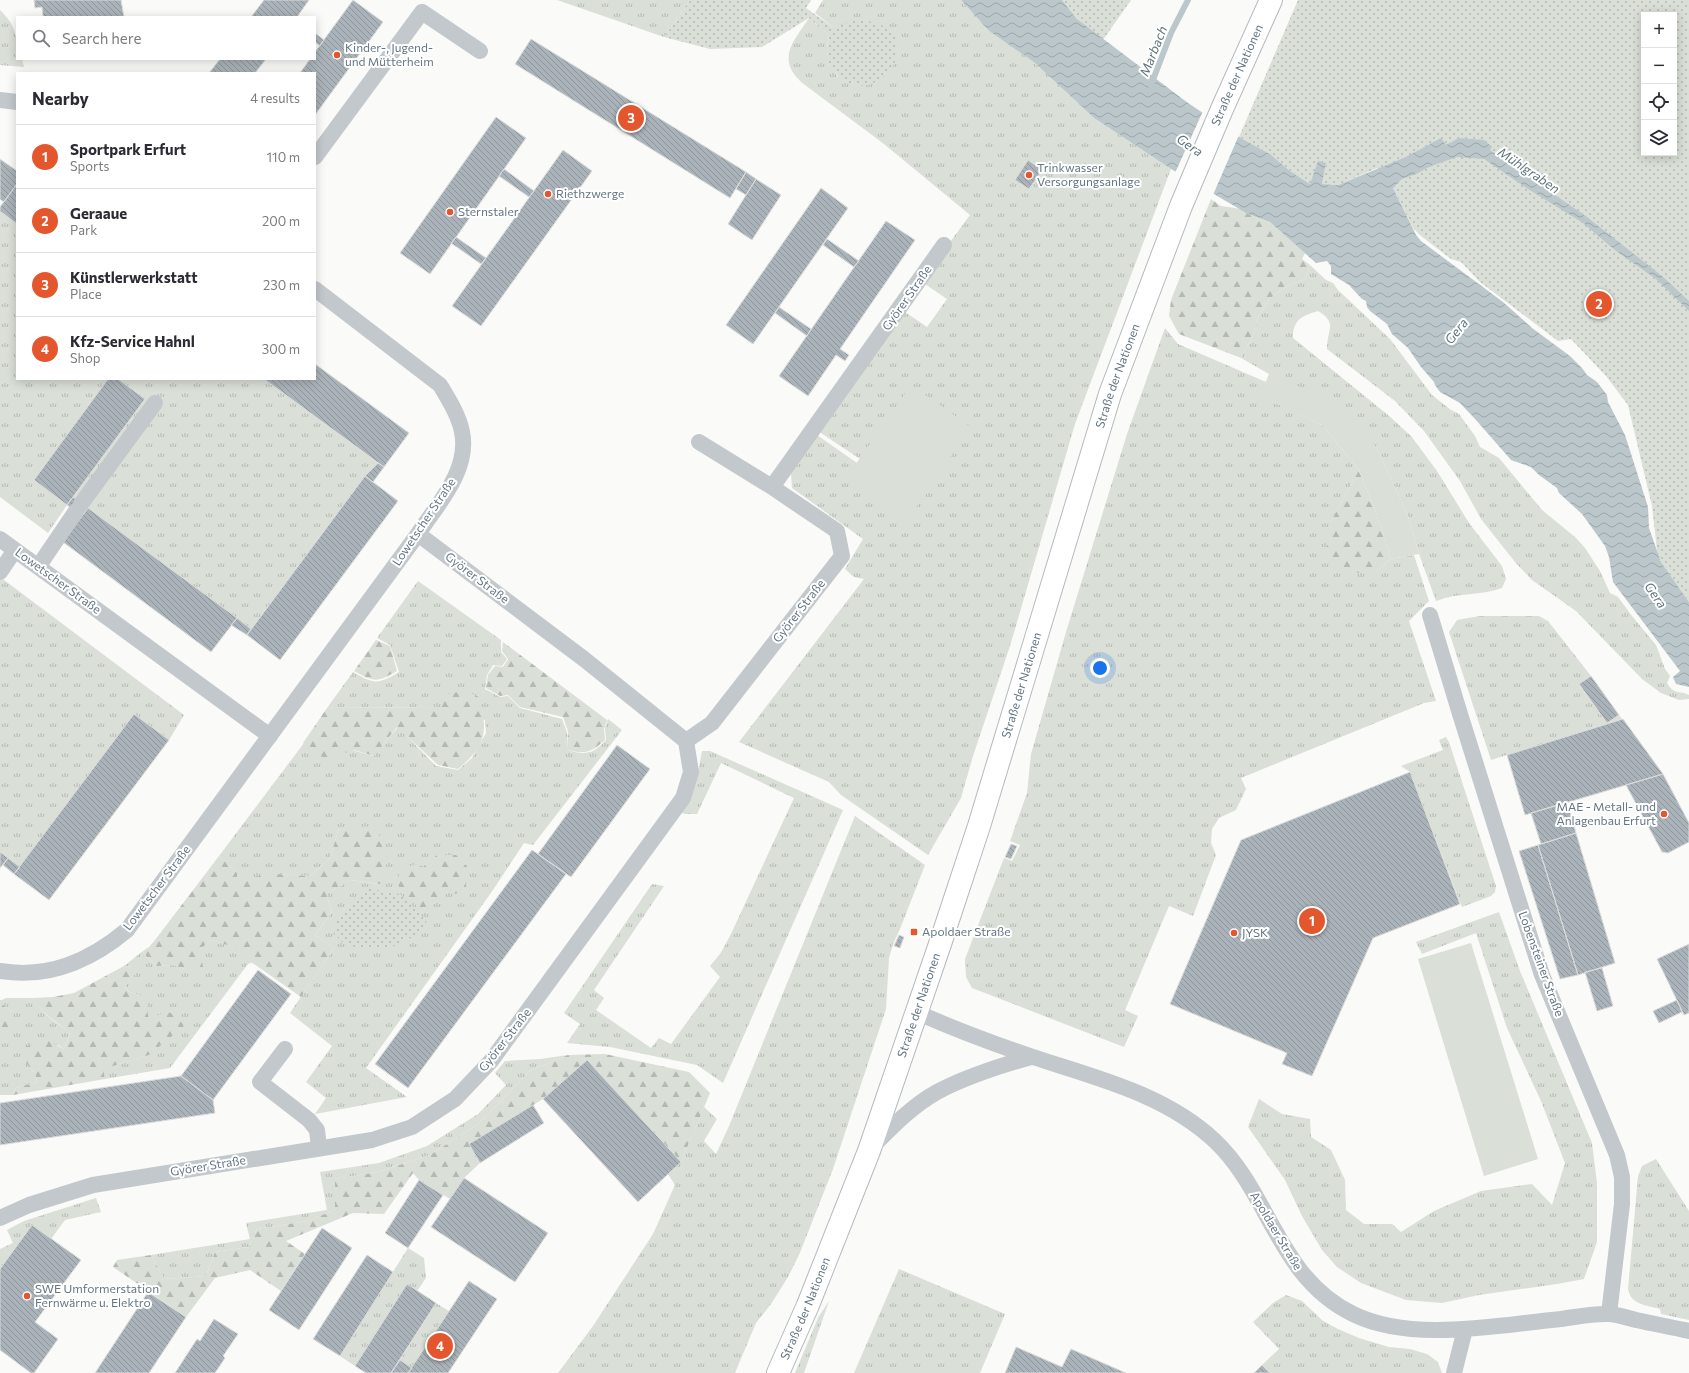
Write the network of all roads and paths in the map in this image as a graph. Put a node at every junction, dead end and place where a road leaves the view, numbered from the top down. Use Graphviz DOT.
graph roads {
  1 [pos="1271,0"];
  2 [pos="480,51"];
  3 [pos="0,100"];
  4 [pos="16,102"];
  5 [pos="316,156"];
  6 [pos="944,245"];
  7 [pos="316,290"];
  8 [pos="155,403"];
  9 [pos="699,442"];
  10 [pos="772,487"];
  11 [pos="418,534"];
  12 [pos="0,539"];
  13 [pos="15,550"];
  14 [pos="38,567"];
  15 [pos="0,572"];
  16 [pos="1430,615"];
  17 [pos="270,736"];
  18 [pos="686,741"];
  19 [pos="0,971"];
  20 [pos="916,1012"];
  21 [pos="285,1049"];
  22 [pos="1031,1057"];
  23 [pos="319,1148"];
  24 [pos="869,1151"];
  25 [pos="0,1218"];
  26 [pos="1609,1314"];
  27 [pos="1465,1329"];
  28 [pos="1689,1331"];
  29 [pos="778,1373"];
  30 [pos="1454,1373"];
  1 -- 20 [label="main road, Straße der Nationen"];
  2 -- 5 [label="street"];
  3 -- 4 [label="street"];
  6 -- 10 [label="street, Györer Straße"];
  7 -- 11 [label="street, Lowetscher Straße"];
  8 -- 14 [label="street"];
  9 -- 10 [label="street, Györer Straße"];
  10 -- 18 [label="street, Györer Straße"];
  11 -- 17 [label="street, Lowetscher Straße"];
  11 -- 18 [label="street, Györer Straße"];
  12 -- 13 [label="street, Lowetscher Straße"];
  13 -- 14 [label="street, Lowetscher Straße"];
  13 -- 15 [label="street"];
  14 -- 17 [label="street, Lowetscher Straße"];
  16 -- 26 [label="street, Lobensteiner Straße"];
  17 -- 19 [label="street, Lowetscher Straße"];
  18 -- 23 [label="street, Györer Straße"];
  20 -- 22 [label="street, Apoldaer Straße"];
  20 -- 24 [label="main road, Straße der Nationen"];
  21 -- 23 [label="street"];
  22 -- 24 [label="street"];
  22 -- 27 [label="street, Apoldaer Straße"];
  23 -- 25 [label="street, Györer Straße"];
  24 -- 29 [label="main road, Straße der Nationen"];
  26 -- 27 [label="street, Apoldaer Straße"];
  26 -- 28 [label="street, Apoldaer Straße"];
  27 -- 30 [label="street"];
}
